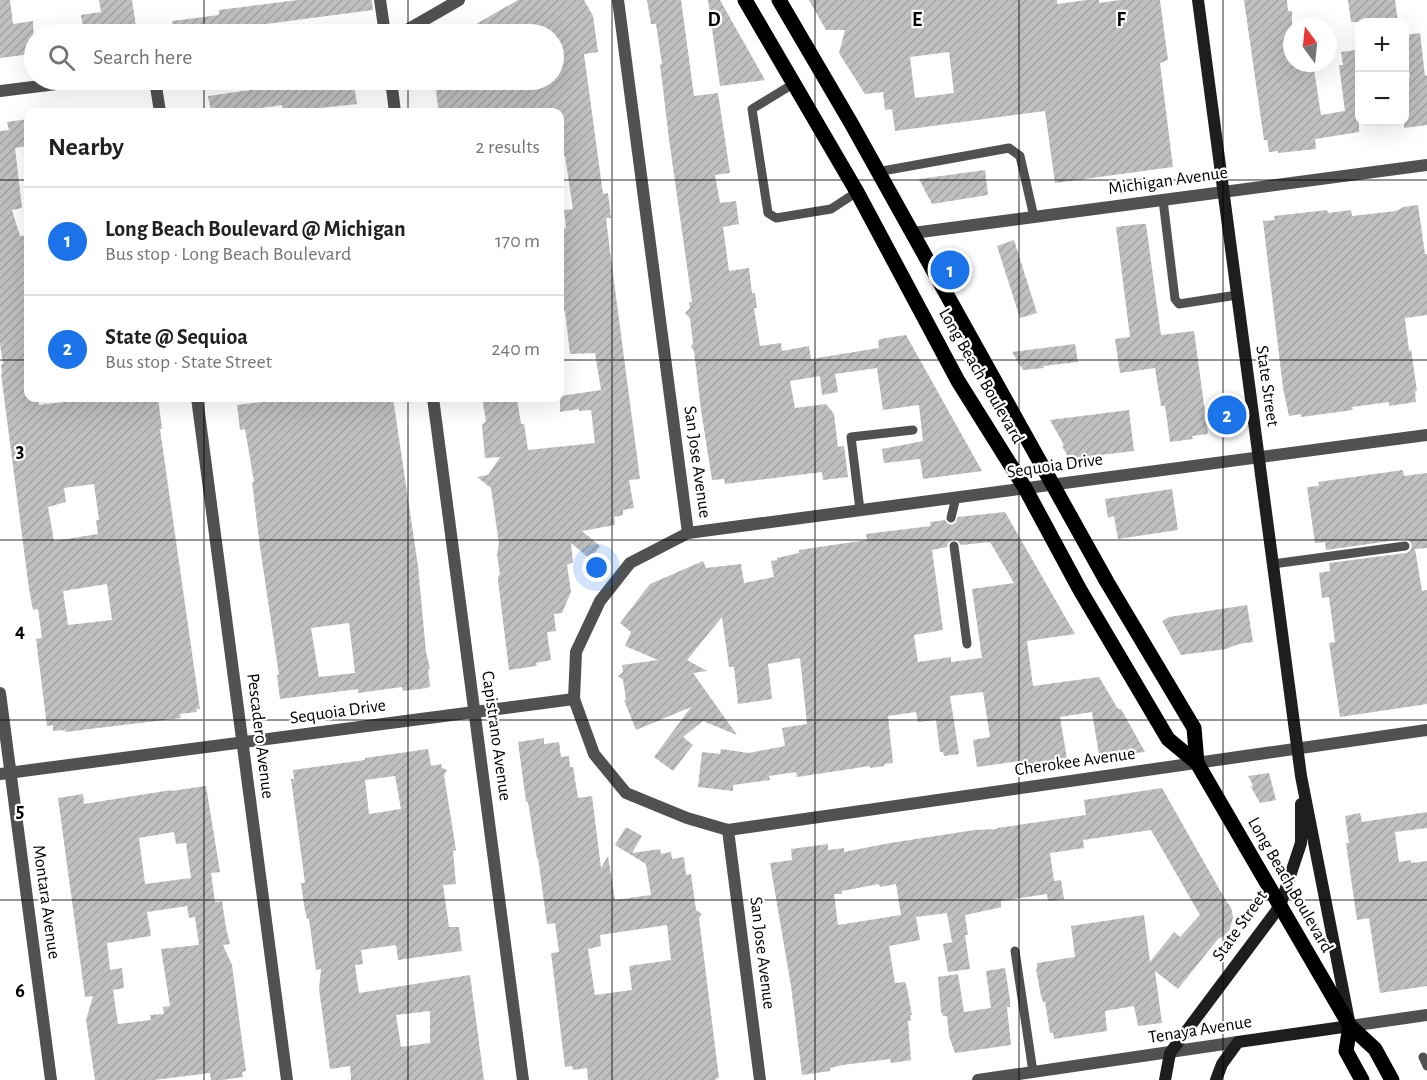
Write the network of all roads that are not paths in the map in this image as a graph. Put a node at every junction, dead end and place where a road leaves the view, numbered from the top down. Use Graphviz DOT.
graph roads {
  1 [pos="380,0"];
  2 [pos="459,0"];
  3 [pos="618,0"];
  4 [pos="744,0"];
  5 [pos="779,0"];
  6 [pos="1198,0"];
  7 [pos="384,24"];
  8 [pos="417,24"];
  9 [pos="793,84"];
  10 [pos="24,88"];
  11 [pos="157,90"];
  12 [pos="392,90"];
  13 [pos="0,91"];
  14 [pos="160,108"];
  15 [pos="394,108"];
  16 [pos="1427,165"];
  17 [pos="877,172"];
  18 [pos="857,192"];
  19 [pos="1223,192"];
  20 [pos="1163,200"];
  21 [pos="1034,217"];
  22 [pos="913,233"];
  23 [pos="1237,295"];
  24 [pos="198,402"];
  25 [pos="434,402"];
  26 [pos="914,430"];
  27 [pos="1427,435"];
  28 [pos="1258,457"];
  29 [pos="1053,484"];
  30 [pos="1025,488"];
  31 [pos="956,497"];
  32 [pos="860,510"];
  33 [pos="951,518"];
  34 [pos="688,532"];
  35 [pos="954,546"];
  36 [pos="1405,546"];
  37 [pos="1273,564"];
  38 [pos="967,644"];
  39 [pos="0,693"];
  40 [pos="574,699"];
  41 [pos="474,712"];
  42 [pos="1427,730"];
  43 [pos="243,742"];
  44 [pos="1297,748"];
  45 [pos="1197,763"];
  46 [pos="5,773"];
  47 [pos="1301,776"];
  48 [pos="728,830"];
  49 [pos="1280,906"];
  50 [pos="1015,951"];
  51 [pos="1427,1015"];
  52 [pos="1350,1026"];
  53 [pos="1238,1042"];
  54 [pos="1170,1053"];
  55 [pos="1033,1072"];
  56 [pos="51,1080"];
  57 [pos="287,1080"];
  58 [pos="523,1080"];
  59 [pos="760,1080"];
  60 [pos="978,1080"];
  61 [pos="1165,1080"];
  62 [pos="1216,1080"];
  63 [pos="1362,1080"];
  64 [pos="1392,1080"];
  1 -- 7 [label="street"];
  2 -- 8 [label="street"];
  3 -- 34 [label="street, San Jose Avenue"];
  4 -- 9 [label="main road, Long Beach Boulevard"];
  5 -- 17 [label="main road, Long Beach Boulevard"];
  6 -- 19 [label="main road, State Street"];
  9 -- 18 [label="main road, Long Beach Boulevard"];
  9 -- 18 [label="lane"];
  10 -- 13 [label="street"];
  11 -- 14 [label="street"];
  12 -- 15 [label="street"];
  16 -- 19 [label="street, Michigan Avenue"];
  17 -- 21 [label="lane"];
  17 -- 22 [label="main road, Long Beach Boulevard"];
  18 -- 30 [label="main road, Long Beach Boulevard"];
  19 -- 20 [label="street, Michigan Avenue"];
  19 -- 23 [label="main road, State Street"];
  20 -- 21 [label="street, Michigan Avenue"];
  20 -- 23 [label="lane"];
  21 -- 22 [label="street, Michigan Avenue"];
  22 -- 29 [label="main road, Long Beach Boulevard"];
  23 -- 28 [label="main road, State Street"];
  24 -- 43 [label="street, Pescadero Avenue"];
  25 -- 41 [label="street, Capistrano Avenue"];
  26 -- 32 [label="lane"];
  27 -- 28 [label="street, Sequoia Drive"];
  28 -- 29 [label="street, Sequoia Drive"];
  28 -- 37 [label="main road, State Street"];
  29 -- 30 [label="street, Sequoia Drive"];
  29 -- 45 [label="main road, Long Beach Boulevard"];
  30 -- 31 [label="street, Sequoia Drive"];
  30 -- 45 [label="main road, Long Beach Boulevard"];
  31 -- 32 [label="street, Sequoia Drive"];
  31 -- 33 [label="lane"];
  32 -- 34 [label="street, Sequoia Drive"];
  34 -- 40 [label="street, San Jose Avenue"];
  35 -- 38 [label="lane"];
  36 -- 37 [label="lane"];
  37 -- 44 [label="main road, State Street"];
  39 -- 46 [label="street, Montara Avenue"];
  40 -- 41 [label="street, Sequoia Drive"];
  40 -- 48 [label="street, San Jose Avenue"];
  41 -- 43 [label="street, Sequoia Drive"];
  41 -- 58 [label="street, Capistrano Avenue"];
  42 -- 44 [label="street, Cherokee Avenue"];
  43 -- 46 [label="street, Sequoia Drive"];
  43 -- 57 [label="street, Pescadero Avenue"];
  44 -- 45 [label="street, Cherokee Avenue"];
  44 -- 47 [label="main road, State Street"];
  45 -- 48 [label="street, Cherokee Avenue"];
  45 -- 49 [label="main road, Long Beach Boulevard"];
  46 -- 56 [label="street, Montara Avenue"];
  47 -- 49 [label="main road, State Street"];
  47 -- 52 [label="main road, State Street"];
  48 -- 59 [label="street, San Jose Avenue"];
  49 -- 52 [label="main road, Long Beach Boulevard"];
  49 -- 54 [label="main road, State Street"];
  50 -- 55 [label="lane"];
  51 -- 52 [label="street, Tenaya Avenue"];
  52 -- 53 [label="main road, Tenaya Avenue"];
  52 -- 63 [label="main road"];
  52 -- 64 [label="main road, Long Beach Boulevard"];
  53 -- 54 [label="street, Tenaya Avenue"];
  53 -- 62 [label="main road"];
  54 -- 55 [label="street, Tenaya Avenue"];
  54 -- 61 [label="main road, State Street"];
  55 -- 60 [label="street, Tenaya Avenue"];
}
